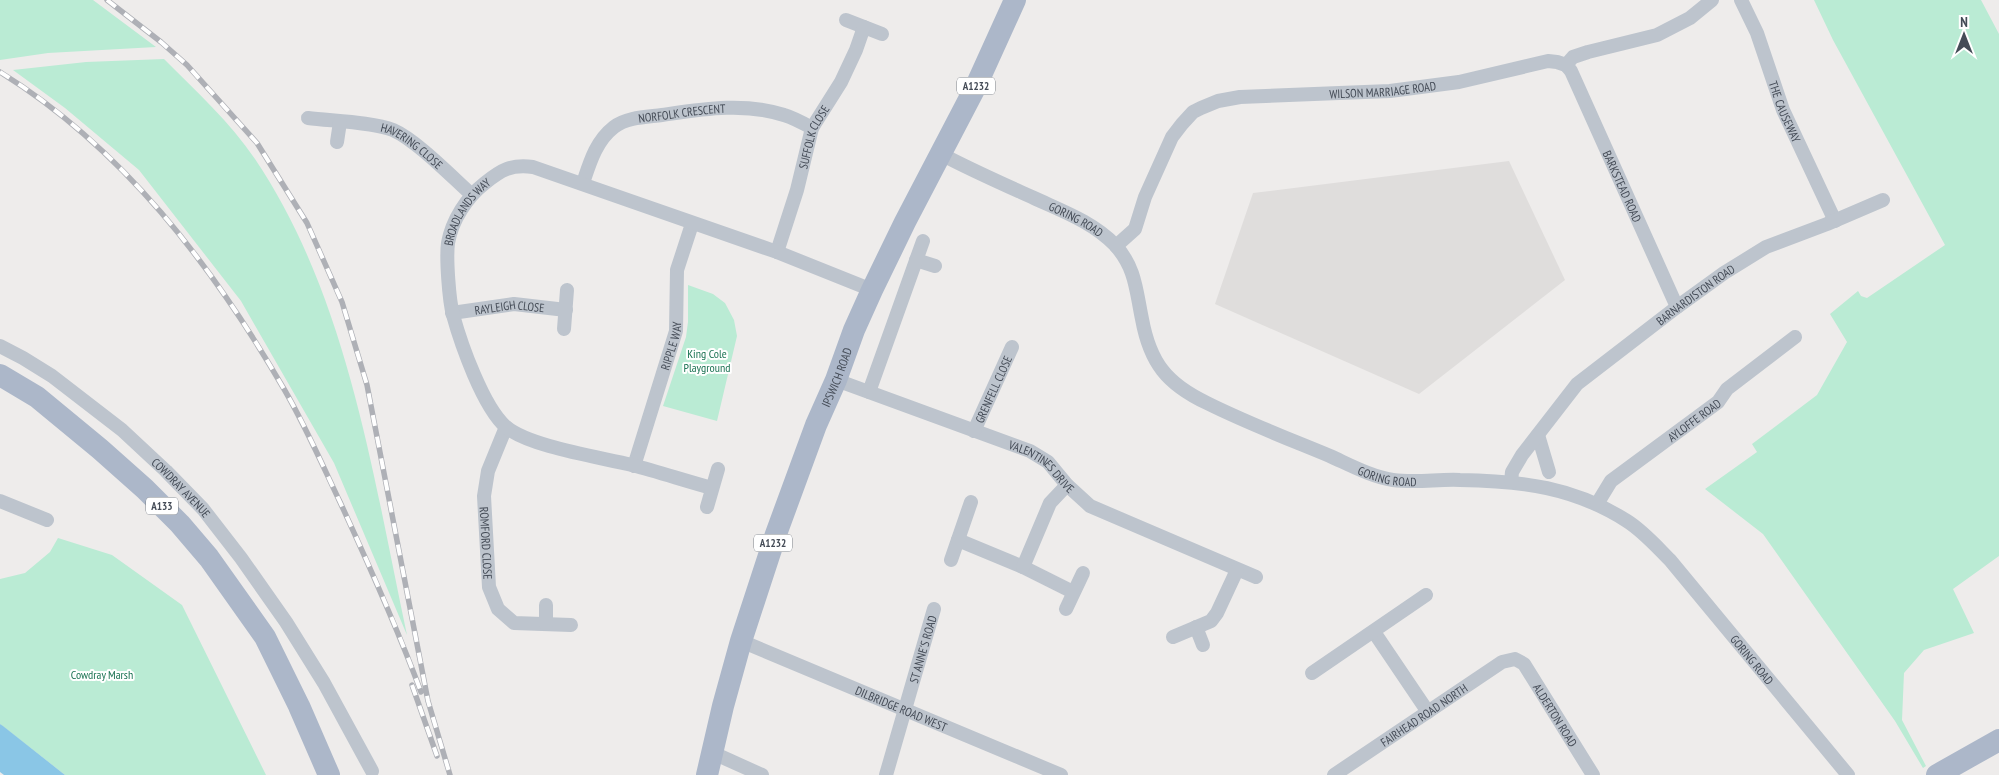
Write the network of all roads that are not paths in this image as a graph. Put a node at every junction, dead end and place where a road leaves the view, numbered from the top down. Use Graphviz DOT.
graph roads {
  1 [pos="1712,0"];
  2 [pos="1741,0"];
  3 [pos="1012,8"];
  4 [pos="846,20"];
  5 [pos="864,27"];
  6 [pos="882,34"];
  7 [pos="1566,65"];
  8 [pos="308,118"];
  9 [pos="340,122"];
  10 [pos="812,128"];
  11 [pos="337,142"];
  12 [pos="941,154"];
  13 [pos="583,183"];
  14 [pos="471,194"];
  15 [pos="1883,200"];
  16 [pos="1835,221"];
  17 [pos="692,224"];
  18 [pos="923,241"];
  19 [pos="1116,246"];
  20 [pos="777,252"];
  21 [pos="916,260"];
  22 [pos="935,266"];
  23 [pos="568,290"];
  24 [pos="872,290"];
  25 [pos="1677,308"];
  26 [pos="566,310"];
  27 [pos="452,313"];
  28 [pos="564,329"];
  29 [pos="1794,337"];
  30 [pos="0,346"];
  31 [pos="1012,347"];
  32 [pos="0,375"];
  33 [pos="52,376"];
  34 [pos="836,380"];
  35 [pos="0,382"];
  36 [pos="870,392"];
  37 [pos="37,397"];
  38 [pos="506,427"];
  39 [pos="974,431"];
  40 [pos="1538,434"];
  41 [pos="634,466"];
  42 [pos="718,469"];
  43 [pos="1549,472"];
  44 [pos="1511,482"];
  45 [pos="1067,485"];
  46 [pos="712,488"];
  47 [pos="0,501"];
  48 [pos="971,502"];
  49 [pos="1597,504"];
  50 [pos="707,507"];
  51 [pos="47,520"];
  52 [pos="958,540"];
  53 [pos="951,560"];
  54 [pos="1023,567"];
  55 [pos="1237,570"];
  56 [pos="1083,573"];
  57 [pos="1256,577"];
  58 [pos="1073,592"];
  59 [pos="1426,595"];
  60 [pos="546,605"];
  61 [pos="934,609"];
  62 [pos="1066,609"];
  63 [pos="286,622"];
  64 [pos="546,624"];
  65 [pos="571,625"];
  66 [pos="1196,627"];
  67 [pos="1374,632"];
  68 [pos="265,636"];
  69 [pos="1173,637"];
  70 [pos="741,641"];
  71 [pos="1204,644"];
  72 [pos="1515,659"];
  73 [pos="1312,673"];
  74 [pos="904,710"];
  75 [pos="1428,712"];
  76 [pos="1999,740"];
  77 [pos="712,753"];
  78 [pos="372,771"];
  79 [pos="329,775"];
  80 [pos="707,775"];
  81 [pos="762,775"];
  82 [pos="886,775"];
  83 [pos="1061,775"];
  84 [pos="1334,775"];
  85 [pos="1593,775"];
  86 [pos="1848,775"];
  87 [pos="1937,775"];
  1 -- 7 [label="street"];
  2 -- 16 [label="street, THE CAUSEWAY"];
  3 -- 12 [label="main road, IPSWICH ROAD / A1232"];
  4 -- 5 [label="street"];
  5 -- 6 [label="street"];
  5 -- 10 [label="street, SUFFOLK CLOSE"];
  7 -- 19 [label="street, WILSON MARRIAGE ROAD"];
  7 -- 25 [label="street, BARKSTEAD ROAD"];
  8 -- 9 [label="street, HAVERING CLOSE"];
  9 -- 11 [label="street"];
  9 -- 14 [label="street, HAVERING CLOSE"];
  10 -- 13 [label="street, NORFOLK CRESCENT"];
  10 -- 20 [label="street, SUFFOLK CLOSE"];
  12 -- 19 [label="street, GORING ROAD"];
  12 -- 24 [label="main road, IPSWICH ROAD / A1232"];
  13 -- 14 [label="street, BROADLANDS WAY"];
  13 -- 17 [label="street, BROADLANDS WAY"];
  14 -- 27 [label="street, BROADLANDS WAY"];
  15 -- 16 [label="street, BARNARDISTON ROAD"];
  16 -- 25 [label="street, BARNARDISTON ROAD"];
  17 -- 20 [label="street, BROADLANDS WAY"];
  17 -- 41 [label="street, RIPPLE WAY"];
  18 -- 21 [label="street"];
  19 -- 44 [label="street, GORING ROAD"];
  20 -- 24 [label="street, BROADLANDS WAY"];
  21 -- 22 [label="street"];
  21 -- 36 [label="street"];
  23 -- 26 [label="street"];
  24 -- 34 [label="main road, IPSWICH ROAD / A1232"];
  25 -- 40 [label="street, BARNARDISTON ROAD"];
  26 -- 27 [label="street, RAYLEIGH CLOSE"];
  26 -- 28 [label="street"];
  27 -- 38 [label="street, BROADLANDS WAY"];
  29 -- 49 [label="street, AYLOFFE ROAD"];
  30 -- 33 [label="street, COWDRAY AVENUE"];
  31 -- 39 [label="street, GRENFELL CLOSE"];
  32 -- 37 [label="main road, COWDRAY AVENUE / A133"];
  33 -- 37 [label="street"];
  33 -- 63 [label="street, COWDRAY AVENUE"];
  34 -- 36 [label="street, VALENTINES DRIVE"];
  34 -- 70 [label="main road, IPSWICH ROAD / A1232"];
  35 -- 37 [label="main road, COWDRAY AVENUE / A133"];
  36 -- 39 [label="street, VALENTINES DRIVE"];
  37 -- 68 [label="main road, COWDRAY AVENUE / A133"];
  38 -- 41 [label="street, BROADLANDS WAY"];
  38 -- 64 [label="street, ROMFORD CLOSE"];
  39 -- 45 [label="street, VALENTINES DRIVE"];
  40 -- 43 [label="street"];
  40 -- 44 [label="street, BARNARDISTON ROAD"];
  41 -- 46 [label="street, BROADLANDS WAY"];
  42 -- 46 [label="street"];
  44 -- 49 [label="street, GORING ROAD"];
  45 -- 54 [label="street"];
  45 -- 55 [label="street, VALENTINES DRIVE"];
  46 -- 50 [label="street"];
  47 -- 51 [label="street"];
  48 -- 52 [label="street"];
  49 -- 86 [label="street, GORING ROAD"];
  52 -- 53 [label="street"];
  52 -- 54 [label="street"];
  54 -- 58 [label="street"];
  55 -- 57 [label="street, VALENTINES DRIVE"];
  55 -- 66 [label="street"];
  56 -- 58 [label="street"];
  58 -- 62 [label="street"];
  59 -- 67 [label="street"];
  60 -- 64 [label="street"];
  61 -- 74 [label="street, ST ANNE'S ROAD"];
  63 -- 68 [label="street"];
  63 -- 78 [label="street, COWDRAY AVENUE"];
  64 -- 65 [label="street, ROMFORD CLOSE"];
  66 -- 69 [label="street"];
  66 -- 71 [label="street"];
  67 -- 73 [label="street"];
  67 -- 75 [label="street"];
  68 -- 79 [label="main road, COWDRAY AVENUE / A133"];
  70 -- 74 [label="street, DILBRIDGE ROAD WEST"];
  70 -- 77 [label="main road, IPSWICH ROAD / A1232"];
  72 -- 75 [label="street, FAIRHEAD ROAD NORTH"];
  72 -- 85 [label="street, ALDERTON ROAD"];
  74 -- 82 [label="street, ST ANNE'S ROAD"];
  74 -- 83 [label="street, DILBRIDGE ROAD WEST"];
  75 -- 84 [label="street, FAIRHEAD ROAD NORTH"];
  76 -- 87 [label="main road"];
  77 -- 80 [label="main road, IPSWICH ROAD / A1232"];
  77 -- 81 [label="street"];
}
